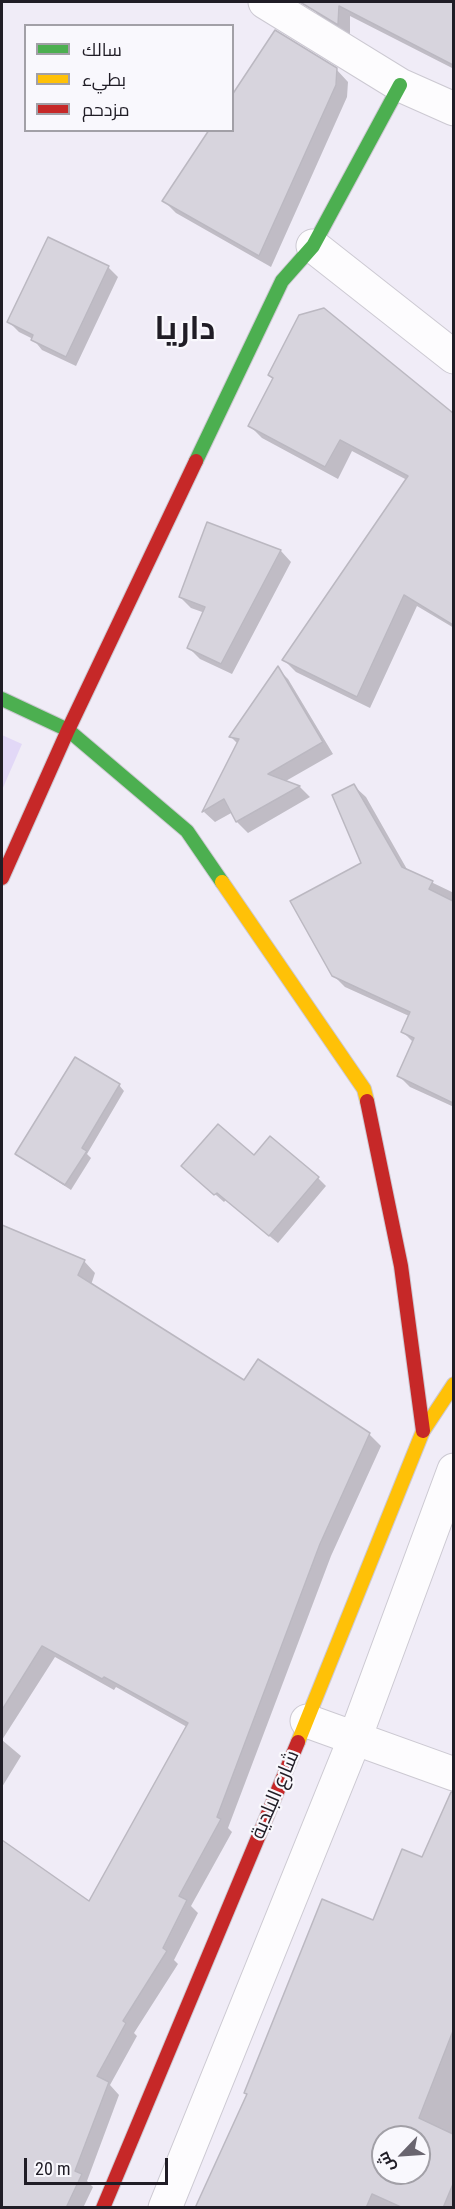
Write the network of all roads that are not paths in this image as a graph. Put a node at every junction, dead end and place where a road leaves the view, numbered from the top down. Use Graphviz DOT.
graph roads {
  1 [pos="270,3"];
  2 [pos="400,85"];
  3 [pos="453,109"];
  4 [pos="313,246"];
  5 [pos="453,357"];
  6 [pos="2,699"];
  7 [pos="68,730"];
  8 [pos="2,878"];
  9 [pos="453,1384"];
  10 [pos="423,1431"];
  11 [pos="453,1470"];
  12 [pos="307,1721"];
  13 [pos="355,1738"];
  14 [pos="453,1774"];
  15 [pos="103,2208"];
  16 [pos="165,2208"];
  1 -- 2 [label="street"];
  2 -- 3 [label="street"];
  2 -- 4 [label="street"];
  4 -- 5 [label="street"];
  4 -- 7 [label="street"];
  6 -- 7 [label="street"];
  7 -- 8 [label="street"];
  7 -- 10 [label="street"];
  9 -- 10 [label="street, شارع البلدية"];
  10 -- 12 [label="street, شارع البلدية"];
  11 -- 13 [label="street"];
  12 -- 13 [label="street"];
  12 -- 15 [label="street, شارع البلدية"];
  13 -- 14 [label="street"];
  13 -- 16 [label="street"];
}
